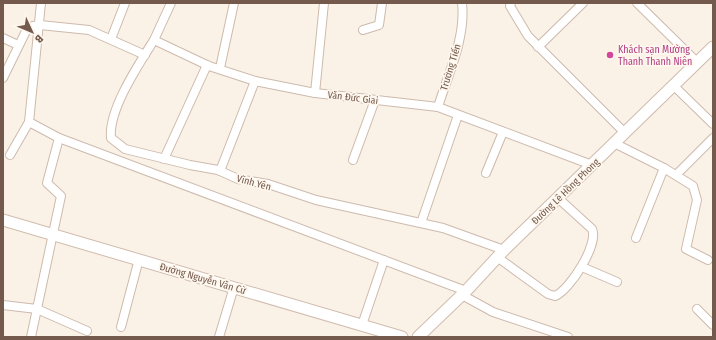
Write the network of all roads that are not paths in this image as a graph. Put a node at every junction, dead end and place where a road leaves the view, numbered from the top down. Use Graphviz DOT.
graph roads {
  1 [pos="41,3"];
  2 [pos="125,3"];
  3 [pos="170,3"];
  4 [pos="234,3"];
  5 [pos="324,3"];
  6 [pos="382,3"];
  7 [pos="462,3"];
  8 [pos="511,3"];
  9 [pos="583,3"];
  10 [pos="637,3"];
  11 [pos="40,25"];
  12 [pos="362,30"];
  13 [pos="3,38"];
  14 [pos="111,39"];
  15 [pos="154,40"];
  16 [pos="18,45"];
  17 [pos="538,47"];
  18 [pos="712,48"];
  19 [pos="145,55"];
  20 [pos="697,62"];
  21 [pos="207,65"];
  22 [pos="220,68"];
  23 [pos="3,78"];
  24 [pos="255,81"];
  25 [pos="674,86"];
  26 [pos="315,93"];
  27 [pos="375,100"];
  28 [pos="438,107"];
  29 [pos="458,115"];
  30 [pos="29,122"];
  31 [pos="713,124"];
  32 [pos="503,132"];
  33 [pos="625,134"];
  34 [pos="59,138"];
  35 [pos="713,138"];
  36 [pos="614,143"];
  37 [pos="10,155"];
  38 [pos="164,159"];
  39 [pos="353,160"];
  40 [pos="592,165"];
  41 [pos="664,168"];
  42 [pos="220,171"];
  43 [pos="486,173"];
  44 [pos="676,175"];
  45 [pos="558,198"];
  46 [pos="3,220"];
  47 [pos="420,223"];
  48 [pos="52,233"];
  49 [pos="636,238"];
  50 [pos="501,254"];
  51 [pos="139,259"];
  52 [pos="384,260"];
  53 [pos="708,260"];
  54 [pos="582,267"];
  55 [pos="617,282"];
  56 [pos="234,287"];
  57 [pos="464,293"];
  58 [pos="3,305"];
  59 [pos="37,309"];
  60 [pos="697,309"];
  61 [pos="362,325"];
  62 [pos="713,325"];
  63 [pos="121,327"];
  64 [pos="87,331"];
  65 [pos="31,337"];
  66 [pos="219,337"];
  67 [pos="402,337"];
  68 [pos="418,337"];
  69 [pos="568,337"];
  1 -- 11 [label="street"];
  2 -- 14 [label="street"];
  3 -- 15 [label="street"];
  4 -- 22 [label="street"];
  5 -- 26 [label="street"];
  6 -- 12 [label="street"];
  7 -- 28 [label="street, Trường Tiến"];
  8 -- 17 [label="street"];
  9 -- 17 [label="street"];
  10 -- 20 [label="street"];
  11 -- 14 [label="street"];
  11 -- 16 [label="street"];
  11 -- 30 [label="street"];
  13 -- 16 [label="street"];
  14 -- 19 [label="street"];
  15 -- 19 [label="street, Vĩnh Yên"];
  15 -- 21 [label="street, Văn Đức Giai"];
  16 -- 23 [label="street"];
  17 -- 33 [label="street"];
  18 -- 20 [label="main road, Đường Lê Hồng Phong"];
  19 -- 38 [label="street, Vĩnh Yên"];
  20 -- 25 [label="main road, Đường Lê Hồng Phong"];
  21 -- 22 [label="street, Văn Đức Giai"];
  21 -- 38 [label="street"];
  22 -- 24 [label="street, Văn Đức Giai"];
  24 -- 26 [label="street, Văn Đức Giai"];
  24 -- 42 [label="street"];
  25 -- 31 [label="street"];
  25 -- 33 [label="main road, Đường Lê Hồng Phong"];
  26 -- 27 [label="street, Văn Đức Giai"];
  27 -- 28 [label="street, Văn Đức Giai"];
  27 -- 39 [label="street"];
  28 -- 29 [label="street, Văn Đức Giai"];
  29 -- 32 [label="street, Văn Đức Giai"];
  29 -- 47 [label="street"];
  30 -- 34 [label="street"];
  30 -- 37 [label="street"];
  32 -- 40 [label="street, Văn Đức Giai"];
  32 -- 43 [label="street"];
  33 -- 36 [label="main road, Đường Lê Hồng Phong"];
  34 -- 48 [label="street"];
  34 -- 52 [label="street"];
  35 -- 44 [label="street"];
  36 -- 40 [label="main road, Đường Lê Hồng Phong"];
  36 -- 41 [label="street"];
  38 -- 42 [label="street, Vĩnh Yên"];
  40 -- 45 [label="main road, Đường Lê Hồng Phong"];
  41 -- 44 [label="street"];
  41 -- 49 [label="street"];
  42 -- 47 [label="street, Vĩnh Yên"];
  44 -- 53 [label="street"];
  45 -- 50 [label="main road, Đường Lê Hồng Phong"];
  45 -- 54 [label="street"];
  46 -- 48 [label="main road, Đường Nguyễn Văn Cừ"];
  47 -- 50 [label="street, Vĩnh Yên"];
  48 -- 51 [label="main road, Đường Nguyễn Văn Cừ"];
  48 -- 59 [label="street"];
  50 -- 54 [label="street, Vĩnh Yên"];
  50 -- 57 [label="main road, Đường Lê Hồng Phong"];
  51 -- 56 [label="main road, Đường Nguyễn Văn Cừ"];
  51 -- 63 [label="street"];
  52 -- 57 [label="street"];
  52 -- 61 [label="street"];
  54 -- 55 [label="street"];
  56 -- 61 [label="main road, Đường Nguyễn Văn Cừ"];
  56 -- 66 [label="street"];
  57 -- 68 [label="main road, Đường Lê Hồng Phong"];
  57 -- 69 [label="street"];
  58 -- 59 [label="street"];
  59 -- 64 [label="street"];
  59 -- 65 [label="street"];
  60 -- 62 [label="street"];
  61 -- 67 [label="main road, Đường Nguyễn Văn Cừ"];
}
